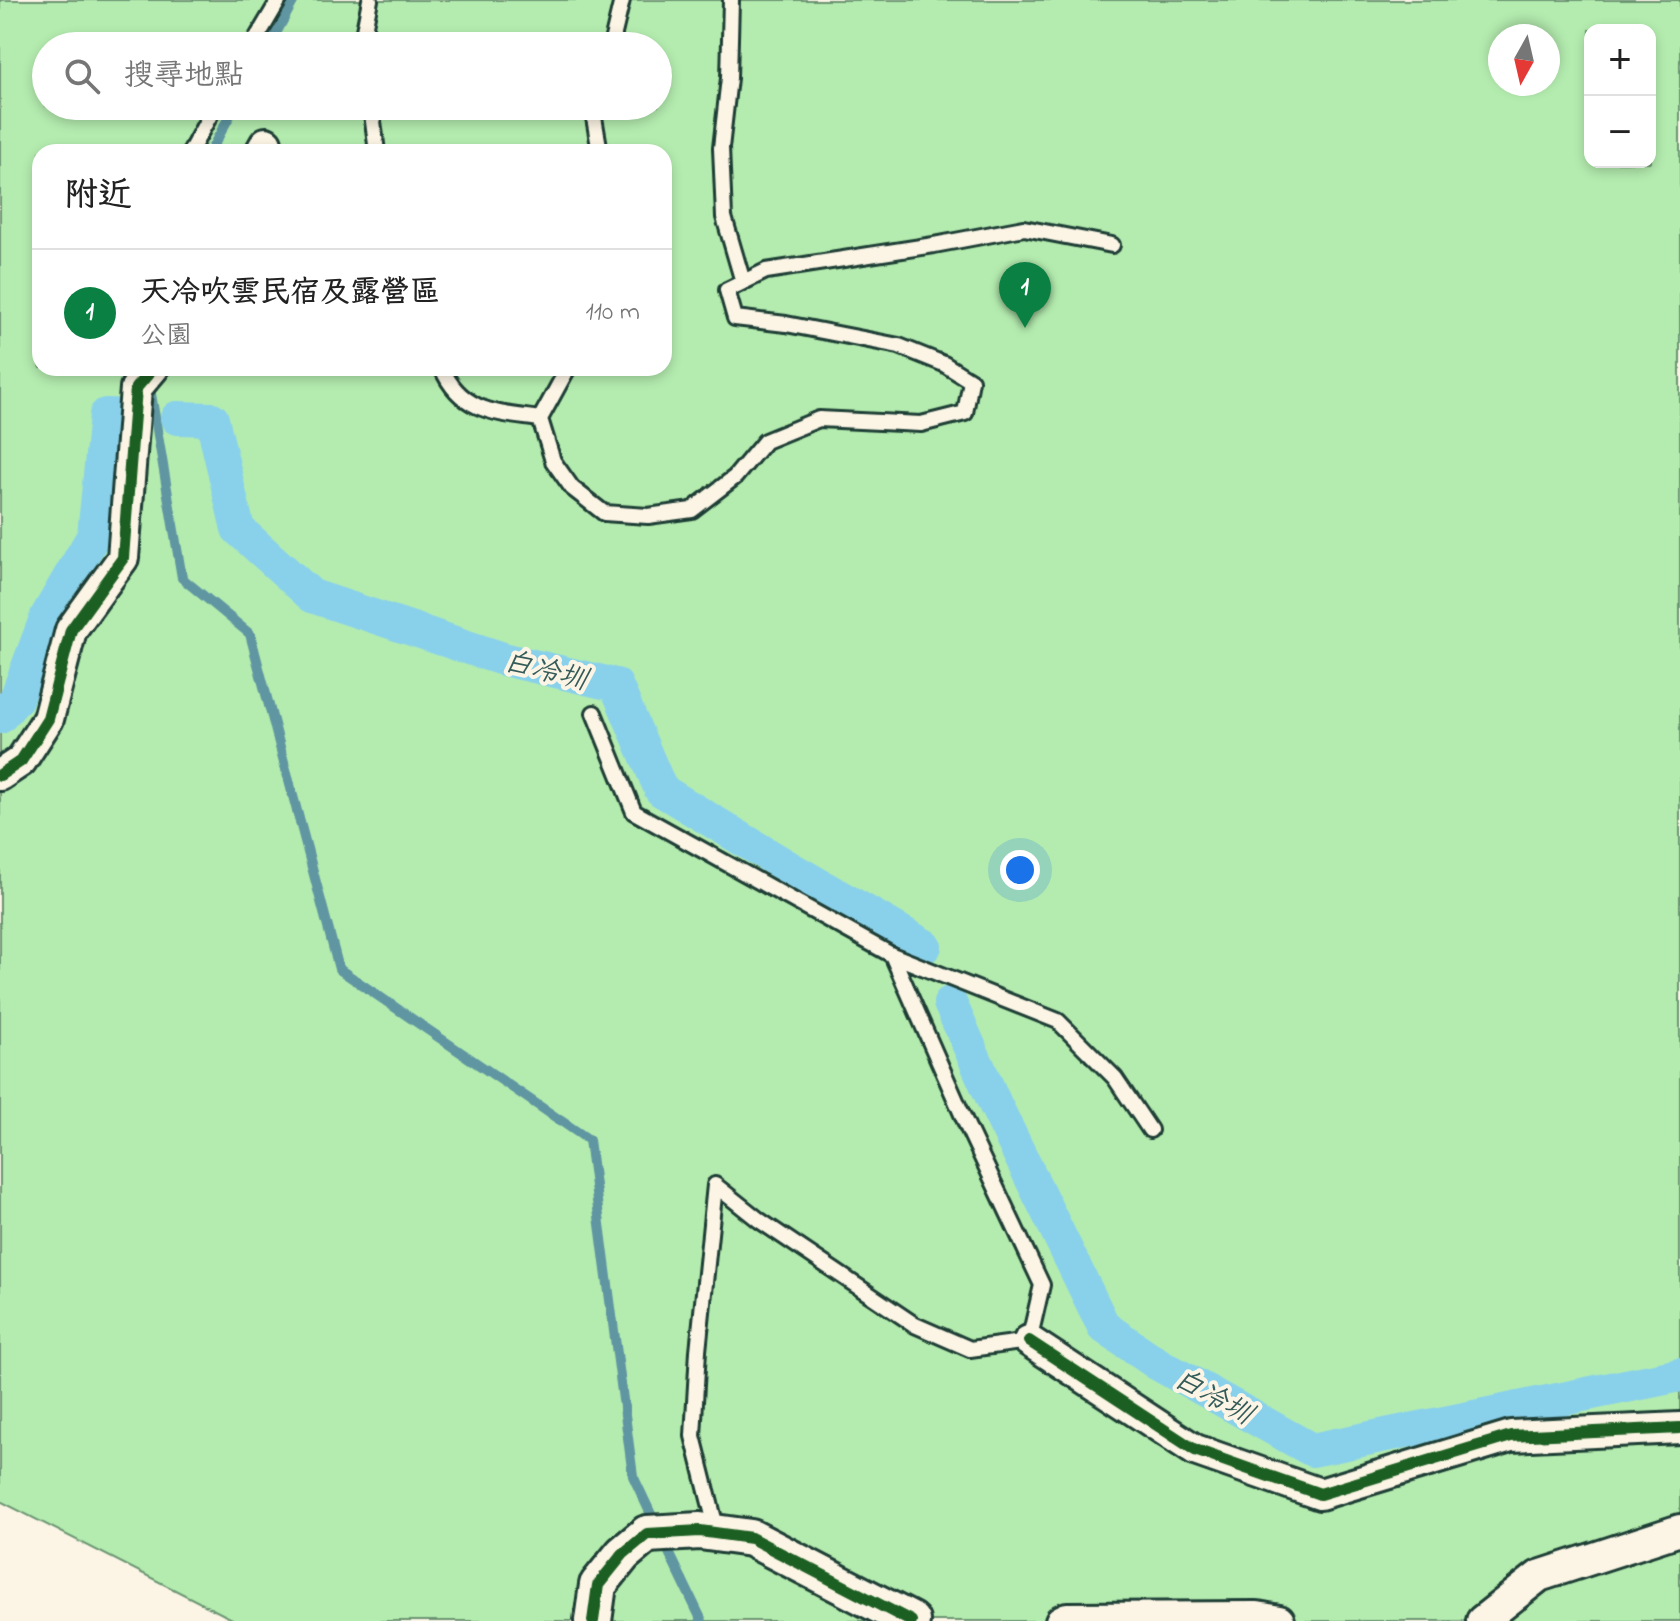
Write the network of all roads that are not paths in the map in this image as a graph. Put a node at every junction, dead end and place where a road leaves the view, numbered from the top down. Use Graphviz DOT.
graph roads {
  1 [pos="279,0"];
  2 [pos="370,0"];
  3 [pos="622,0"];
  4 [pos="731,0"];
  5 [pos="260,32"];
  6 [pos="364,32"];
  7 [pos="614,32"];
  8 [pos="207,120"];
  9 [pos="373,120"];
  10 [pos="594,120"];
  11 [pos="194,144"];
  12 [pos="376,144"];
  13 [pos="599,144"];
  14 [pos="1112,245"];
  15 [pos="743,282"];
  16 [pos="140,376"];
  17 [pos="445,376"];
  18 [pos="564,376"];
  19 [pos="540,419"];
  20 [pos="594,713"];
  21 [pos="0,775"];
  22 [pos="892,955"];
  23 [pos="1150,1130"];
  24 [pos="1029,1341"];
  25 [pos="1680,1428"];
  26 [pos="1680,1530"];
  27 [pos="682,1533"];
  28 [pos="593,1621"];
  29 [pos="911,1621"];
  30 [pos="1061,1621"];
  31 [pos="1279,1621"];
  32 [pos="1482,1621"];
  1 -- 5 [label="lane"];
  2 -- 6 [label="lane"];
  3 -- 7 [label="lane"];
  4 -- 15 [label="lane"];
  8 -- 11 [label="lane"];
  9 -- 12 [label="lane"];
  10 -- 13 [label="lane"];
  14 -- 15 [label="lane"];
  15 -- 19 [label="lane"];
  16 -- 21 [label="street"];
  17 -- 19 [label="lane"];
  18 -- 19 [label="lane"];
  20 -- 22 [label="lane"];
  22 -- 23 [label="lane"];
  22 -- 24 [label="lane"];
  24 -- 25 [label="street"];
  24 -- 27 [label="lane"];
  26 -- 32 [label="street"];
  27 -- 28 [label="street"];
  27 -- 29 [label="street"];
  30 -- 31 [label="street"];
}
